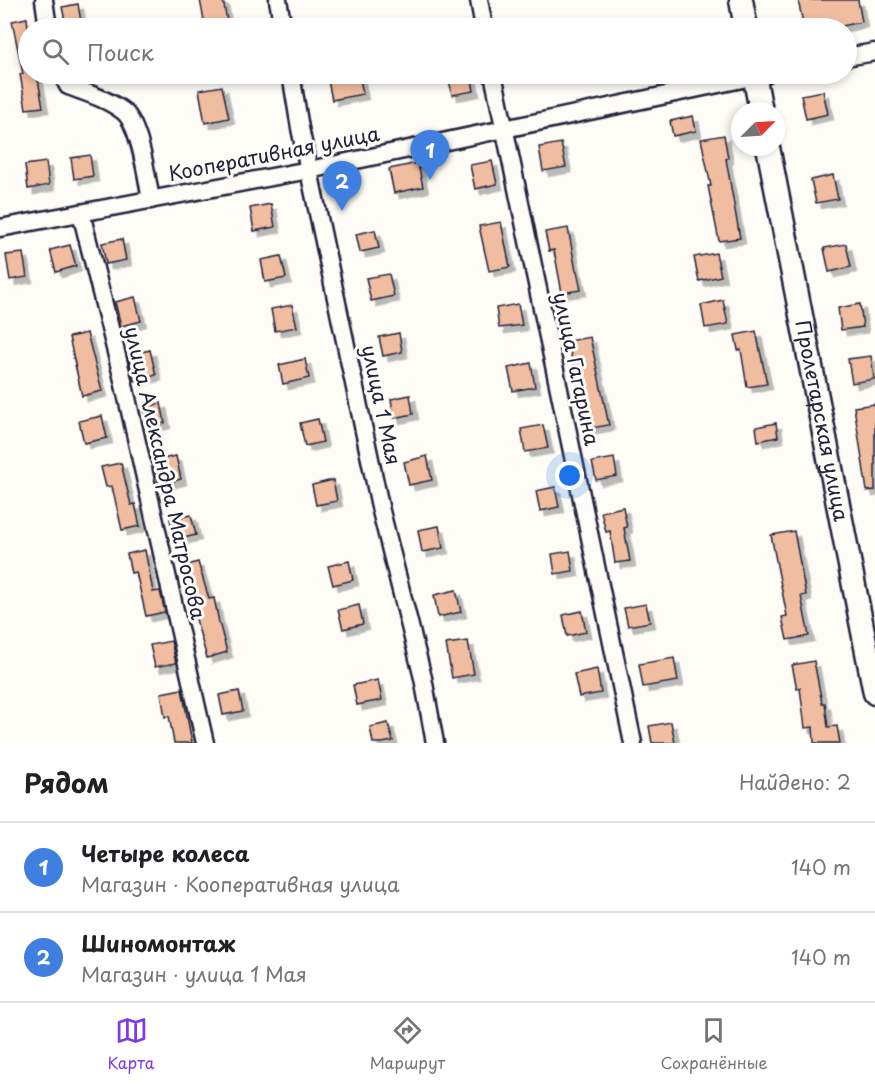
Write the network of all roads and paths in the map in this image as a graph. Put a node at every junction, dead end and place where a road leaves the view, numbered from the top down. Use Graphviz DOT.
graph roads {
  1 [pos="44,0"];
  2 [pos="278,0"];
  3 [pos="479,0"];
  4 [pos="741,0"];
  5 [pos="47,18"];
  6 [pos="281,18"];
  7 [pos="482,18"];
  8 [pos="744,18"];
  9 [pos="875,52"];
  10 [pos="857,55"];
  11 [pos="67,84"];
  12 [pos="293,84"];
  13 [pos="495,84"];
  14 [pos="711,84"];
  15 [pos="759,84"];
  16 [pos="760,102"];
  17 [pos="504,128"];
  18 [pos="770,156"];
  19 [pos="309,170"];
  20 [pos="151,200"];
  21 [pos="81,213"];
  22 [pos="0,228"];
  23 [pos="875,693"];
  24 [pos="205,743"];
  25 [pos="435,743"];
  26 [pos="633,743"];
  1 -- 5 [label="street"];
  2 -- 6 [label="street"];
  3 -- 7 [label="street"];
  4 -- 8 [label="main road"];
  9 -- 10 [label="street"];
  11 -- 20 [label="street"];
  12 -- 19 [label="street, улица 1 Мая"];
  13 -- 17 [label="street, улица Гагарина"];
  14 -- 17 [label="street, Кооперативная улица"];
  15 -- 16 [label="main road"];
  17 -- 19 [label="street, Кооперативная улица"];
  17 -- 26 [label="street, улица Гагарина"];
  18 -- 23 [label="main road, Пролетарская улица"];
  19 -- 20 [label="street, Кооперативная улица"];
  19 -- 25 [label="street, улица 1 Мая"];
  20 -- 21 [label="street, Кооперативная улица"];
  21 -- 22 [label="street, Кооперативная улица"];
  21 -- 24 [label="street, улица Александра Матросова"];
}
